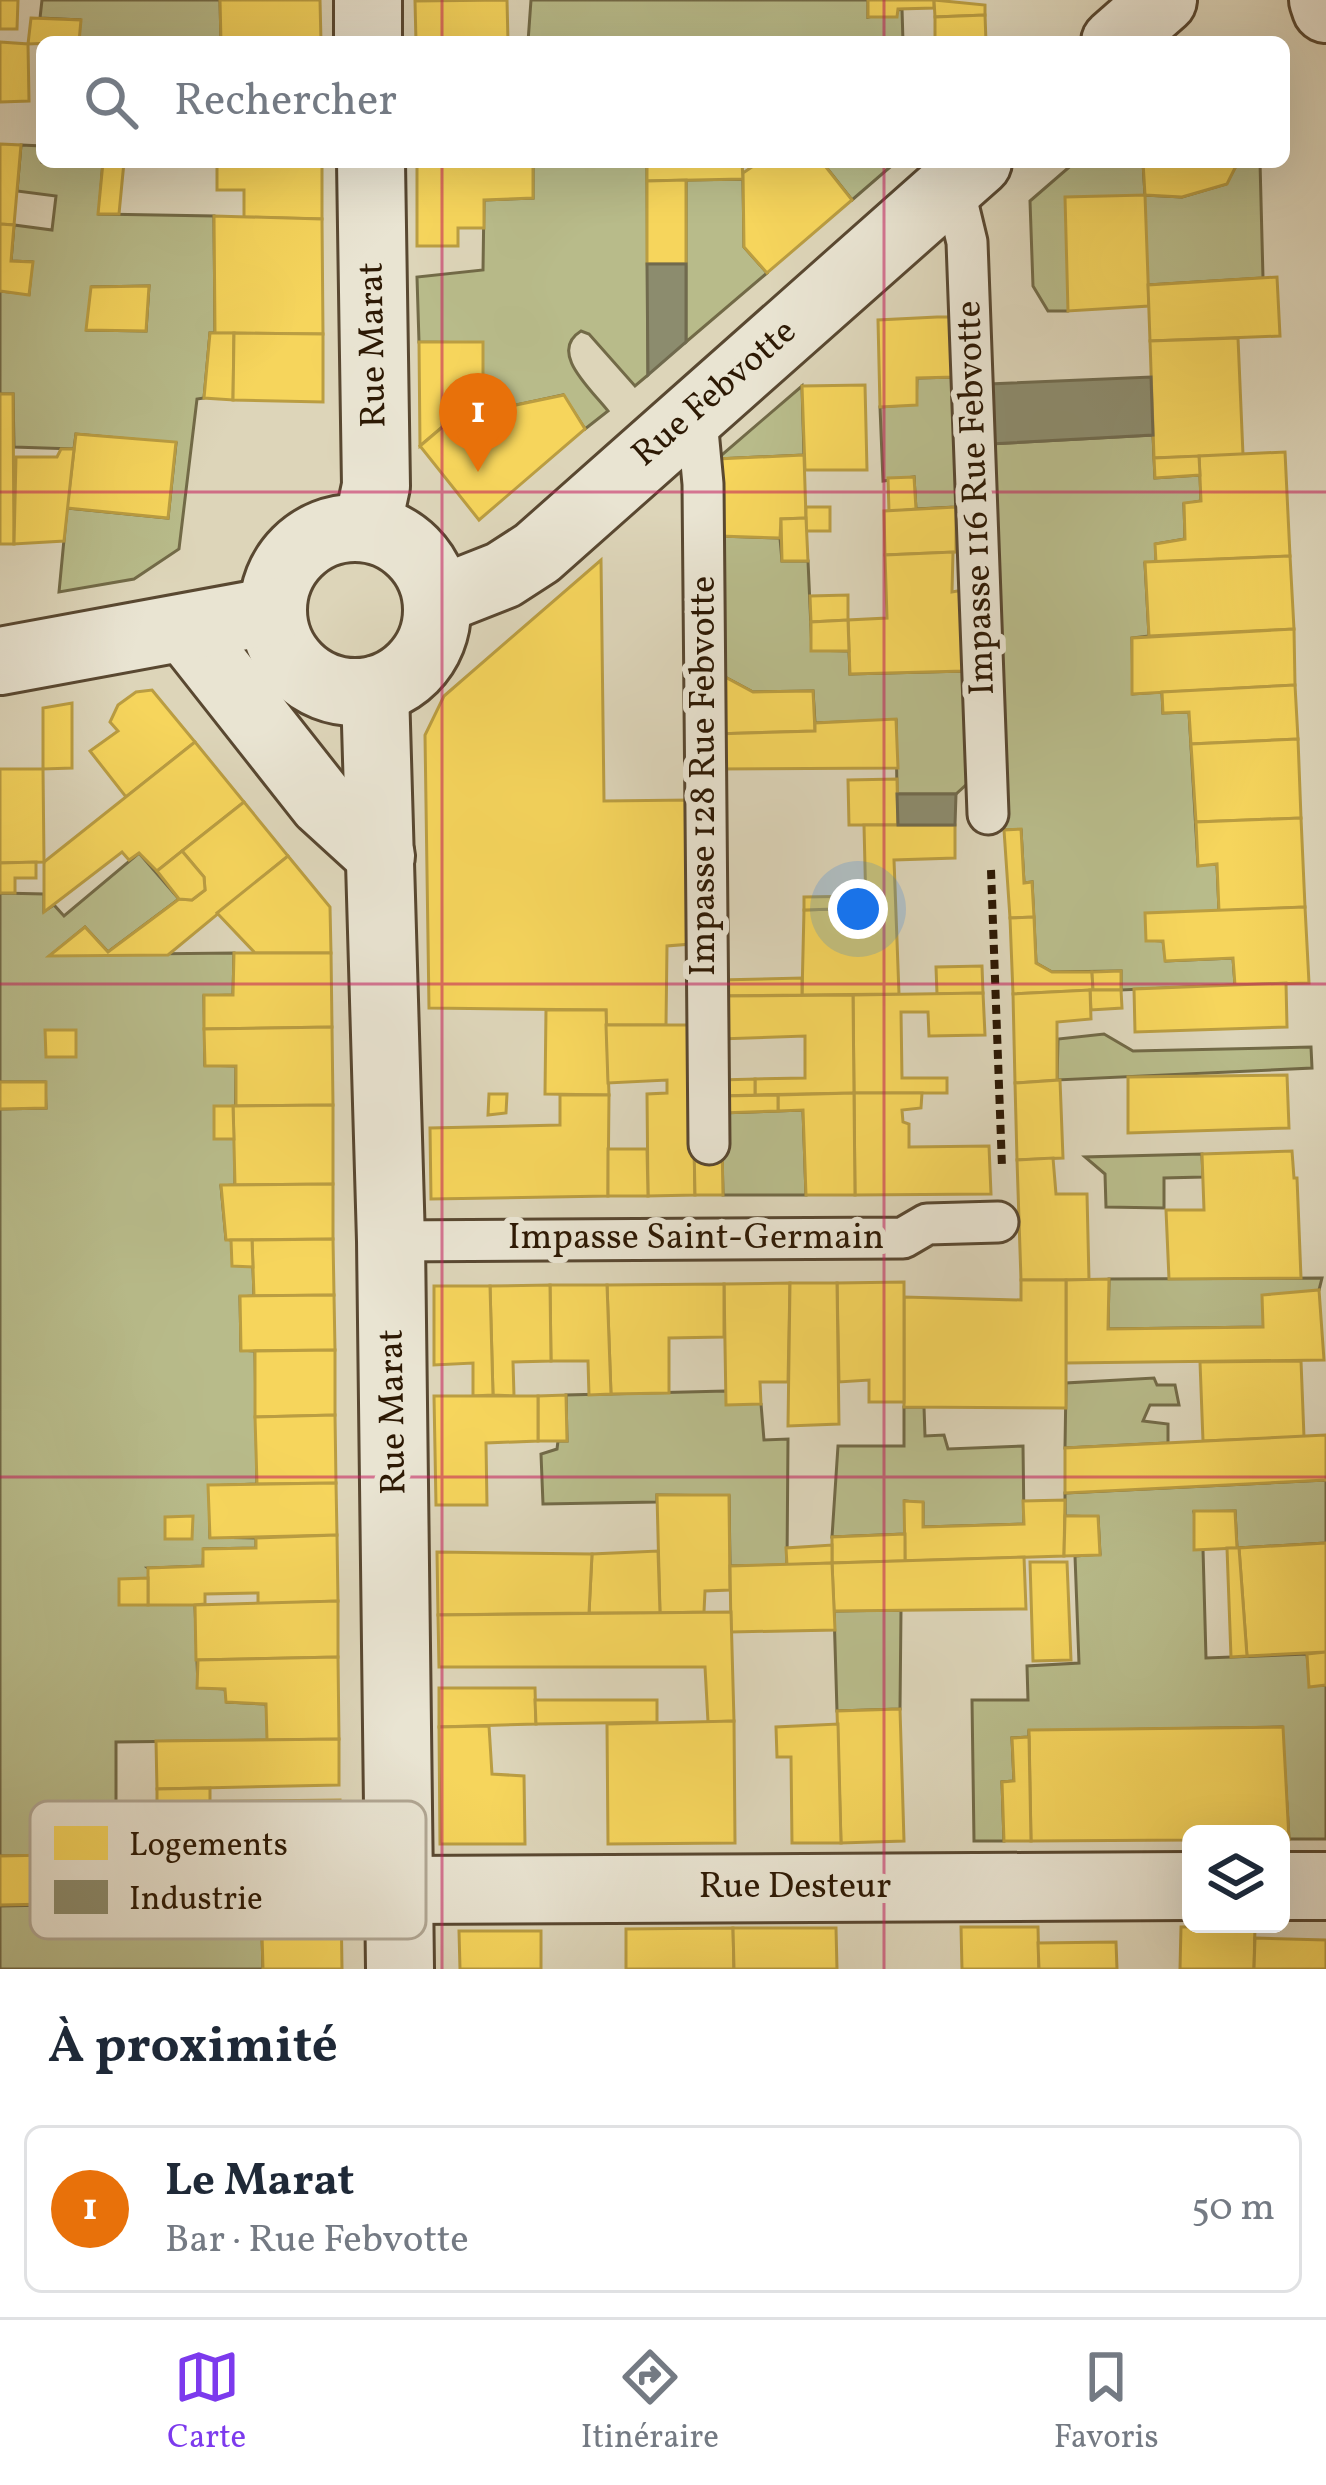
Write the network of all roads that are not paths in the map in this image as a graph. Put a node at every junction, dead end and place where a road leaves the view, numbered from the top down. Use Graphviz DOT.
graph roads {
  1 [pos="368,0"];
  2 [pos="1163,0"];
  3 [pos="1323,0"];
  4 [pos="1326,9"];
  5 [pos="368,36"];
  6 [pos="1122,36"];
  7 [pos="371,168"];
  8 [pos="965,173"];
  9 [pos="696,410"];
  10 [pos="367,528"];
  11 [pos="437,601"];
  12 [pos="272,611"];
  13 [pos="185,628"];
  14 [pos="0,661"];
  15 [pos="375,690"];
  16 [pos="988,814"];
  17 [pos="381,856"];
  18 [pos="709,1144"];
  19 [pos="998,1222"];
  20 [pos="392,1241"];
  21 [pos="399,1801"];
  22 [pos="1182,1886"];
  23 [pos="1290,1886"];
  24 [pos="1326,1886"];
  25 [pos="426,1890"];
  1 -- 5 [label="street"];
  2 -- 6 [label="street"];
  3 -- 4 [label="street"];
  7 -- 10 [label="street, Rue Marat"];
  8 -- 9 [label="street, Rue Febvotte"];
  8 -- 16 [label="lane, Impasse 116 Rue Febvotte"];
  9 -- 11 [label="street, Rue Febvotte"];
  9 -- 18 [label="lane, Impasse 128 Rue Febvotte"];
  10 -- 11 [label="street"];
  10 -- 12 [label="street"];
  11 -- 15 [label="street"];
  12 -- 13 [label="street"];
  12 -- 15 [label="street"];
  13 -- 14 [label="street"];
  13 -- 17 [label="street"];
  15 -- 17 [label="street, Rue Marat"];
  17 -- 20 [label="street, Rue Marat"];
  19 -- 20 [label="lane, Impasse Saint-Germain"];
  20 -- 21 [label="street, Rue Marat"];
  22 -- 25 [label="street, Rue Desteur"];
  23 -- 24 [label="street"];
}
